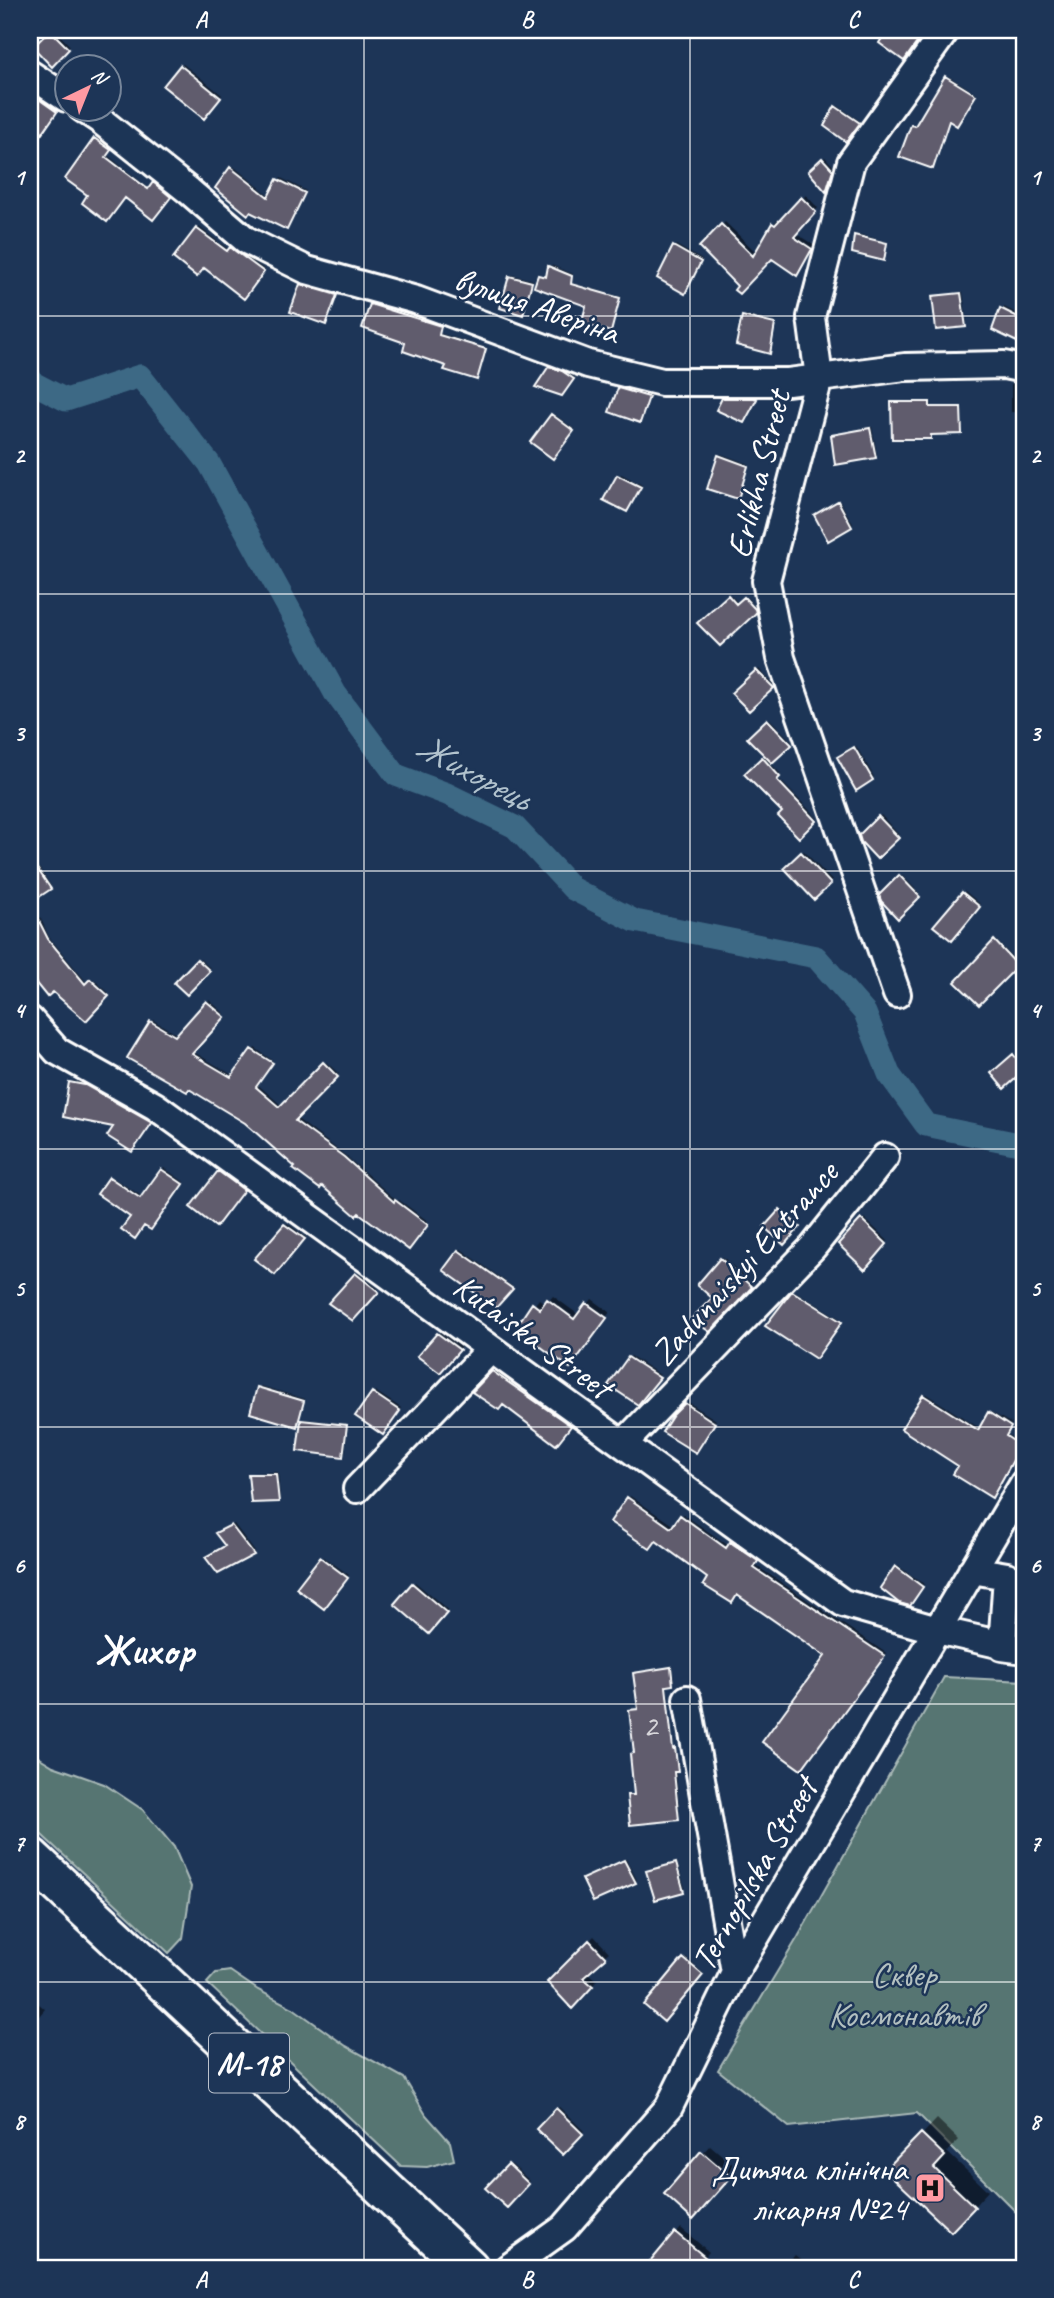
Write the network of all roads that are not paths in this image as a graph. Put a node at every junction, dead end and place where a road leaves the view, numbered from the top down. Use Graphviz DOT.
graph roads {
  1 [pos="946,30"];
  2 [pos="30,75"];
  3 [pos="52,90"];
  4 [pos="103,122"];
  5 [pos="1024,369"];
  6 [pos="819,378"];
  7 [pos="897,994"];
  8 [pos="30,1020"];
  9 [pos="30,1048"];
  10 [pos="57,1051"];
  11 [pos="885,1157"];
  12 [pos="491,1349"];
  13 [pos="623,1444"];
  14 [pos="1024,1483"];
  15 [pos="357,1489"];
  16 [pos="972,1570"];
  17 [pos="937,1630"];
  18 [pos="1024,1650"];
  19 [pos="687,1699"];
  20 [pos="30,1857"];
  21 [pos="735,1972"];
  22 [pos="469,2268"];
  23 [pos="508,2268"];
  1 -- 6 [label="street, Erlikha Street"];
  2 -- 3 [label="street"];
  4 -- 6 [label="street, вулиця Аверіна"];
  5 -- 6 [label="street, вулиця Аверіна"];
  6 -- 7 [label="street, Erlikha Street"];
  8 -- 10 [label="street, Kutaiska Street"];
  9 -- 10 [label="street"];
  10 -- 12 [label="street, Kutaiska Street"];
  11 -- 13 [label="street, Zadunaiskyi Entrance"];
  12 -- 13 [label="street, Kutaiska Street"];
  12 -- 15 [label="street"];
  13 -- 17 [label="street, Kutaiska Street"];
  14 -- 16 [label="street, Ternopilska Street"];
  16 -- 17 [label="street, Ternopilska Street"];
  16 -- 18 [label="street"];
  17 -- 18 [label="street, Kutaiska Street"];
  17 -- 21 [label="street, Ternopilska Street"];
  19 -- 21 [label="street"];
  20 -- 22 [label="highway, М-18"];
  21 -- 23 [label="street, Ternopilska Street"];
}
